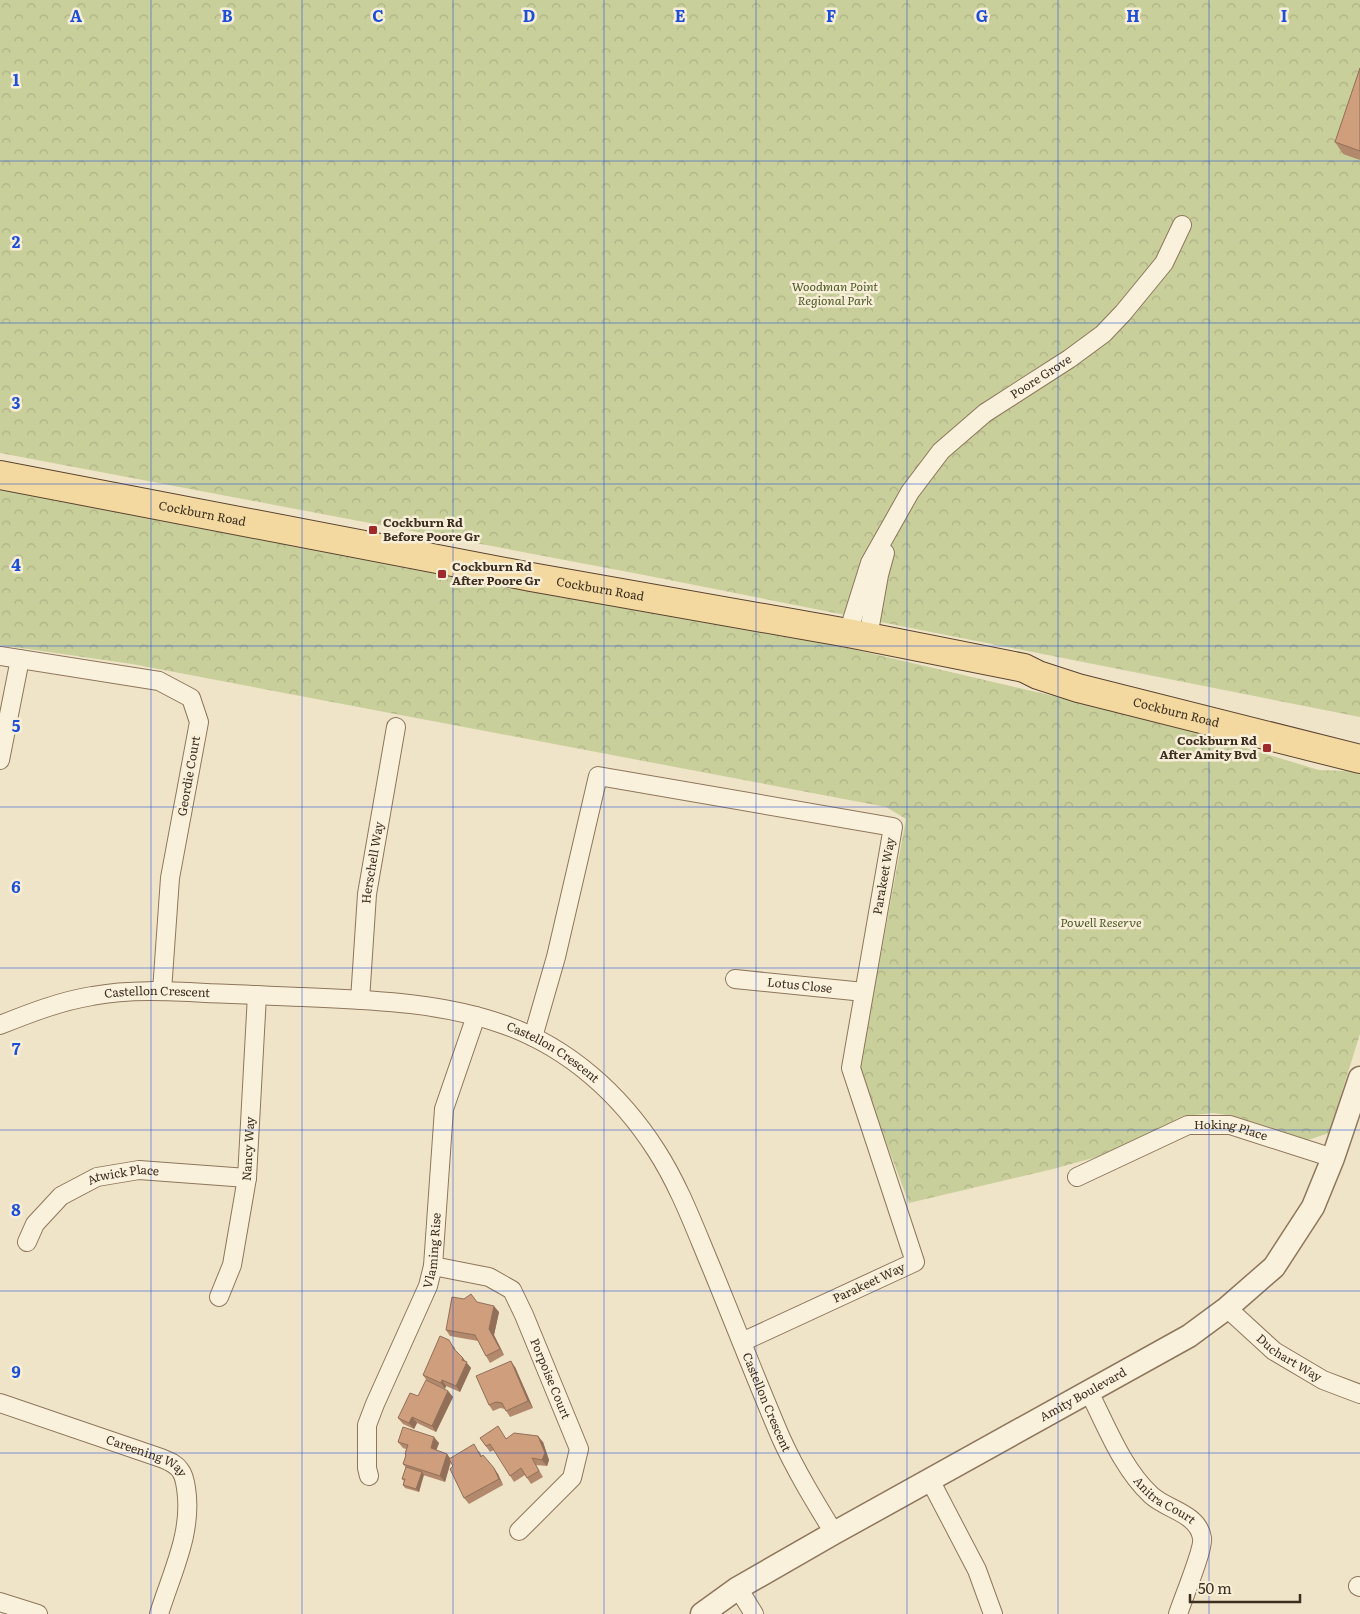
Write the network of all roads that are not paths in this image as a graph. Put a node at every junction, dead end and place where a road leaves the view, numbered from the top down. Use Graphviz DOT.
graph roads {
  1 [pos="1182,225"];
  2 [pos="0,475"];
  3 [pos="858,635"];
  4 [pos="0,656"];
  5 [pos="20,659"];
  6 [pos="1024,668"];
  7 [pos="396,727"];
  8 [pos="1360,740"];
  9 [pos="1360,759"];
  10 [pos="0,760"];
  11 [pos="735,979"];
  12 [pos="162,991"];
  13 [pos="864,992"];
  14 [pos="257,995"];
  15 [pos="360,1000"];
  16 [pos="476,1016"];
  17 [pos="0,1025"];
  18 [pos="533,1037"];
  19 [pos="1360,1078"];
  20 [pos="1333,1158"];
  21 [pos="1077,1177"];
  22 [pos="247,1178"];
  23 [pos="27,1242"];
  24 [pos="433,1266"];
  25 [pos="219,1298"];
  26 [pos="1227,1308"];
  27 [pos="742,1342"];
  28 [pos="1088,1392"];
  29 [pos="1360,1394"];
  30 [pos="0,1404"];
  31 [pos="370,1476"];
  32 [pos="930,1480"];
  33 [pos="519,1531"];
  34 [pos="834,1533"];
  35 [pos="738,1588"];
  36 [pos="0,1602"];
  37 [pos="38,1614"];
  38 [pos="158,1614"];
  39 [pos="702,1614"];
  40 [pos="754,1614"];
  41 [pos="993,1614"];
  42 [pos="1178,1614"];
  1 -- 3 [label="street, Poore Grove"];
  2 -- 3 [label="main road, Cockburn Road"];
  3 -- 6 [label="main road, Cockburn Road"];
  4 -- 5 [label="street, Geordie Court"];
  5 -- 10 [label="street"];
  5 -- 12 [label="street, Geordie Court"];
  6 -- 8 [label="main road, Cockburn Road"];
  6 -- 9 [label="main road, Cockburn Road"];
  7 -- 15 [label="street, Herschell Way"];
  11 -- 13 [label="street, Lotus Close"];
  12 -- 14 [label="street, Castellon Crescent"];
  12 -- 17 [label="street, Castellon Crescent"];
  13 -- 18 [label="street, Parakeet Way"];
  13 -- 27 [label="street, Parakeet Way"];
  14 -- 15 [label="street, Castellon Crescent"];
  14 -- 22 [label="street, Nancy Way"];
  15 -- 16 [label="street, Castellon Crescent"];
  16 -- 18 [label="street, Castellon Crescent"];
  16 -- 24 [label="street, Vlaming Rise"];
  18 -- 27 [label="street, Castellon Crescent"];
  19 -- 20 [label="street, Amity Boulevard"];
  20 -- 21 [label="street, Hoking Place"];
  20 -- 26 [label="street, Amity Boulevard"];
  22 -- 23 [label="street, Atwick Place"];
  22 -- 25 [label="street, Nancy Way"];
  24 -- 31 [label="street, Vlaming Rise"];
  24 -- 33 [label="street, Porpoise Court"];
  26 -- 28 [label="street, Amity Boulevard"];
  26 -- 29 [label="street, Duchart Way"];
  27 -- 34 [label="street, Castellon Crescent"];
  28 -- 32 [label="street, Amity Boulevard"];
  28 -- 42 [label="street, Anitra Court"];
  30 -- 38 [label="street, Careening Way"];
  32 -- 34 [label="street, Amity Boulevard"];
  32 -- 41 [label="street"];
  34 -- 35 [label="street, Amity Boulevard"];
  35 -- 39 [label="street, Amity Boulevard"];
  35 -- 40 [label="street"];
  36 -- 37 [label="street"];
}
